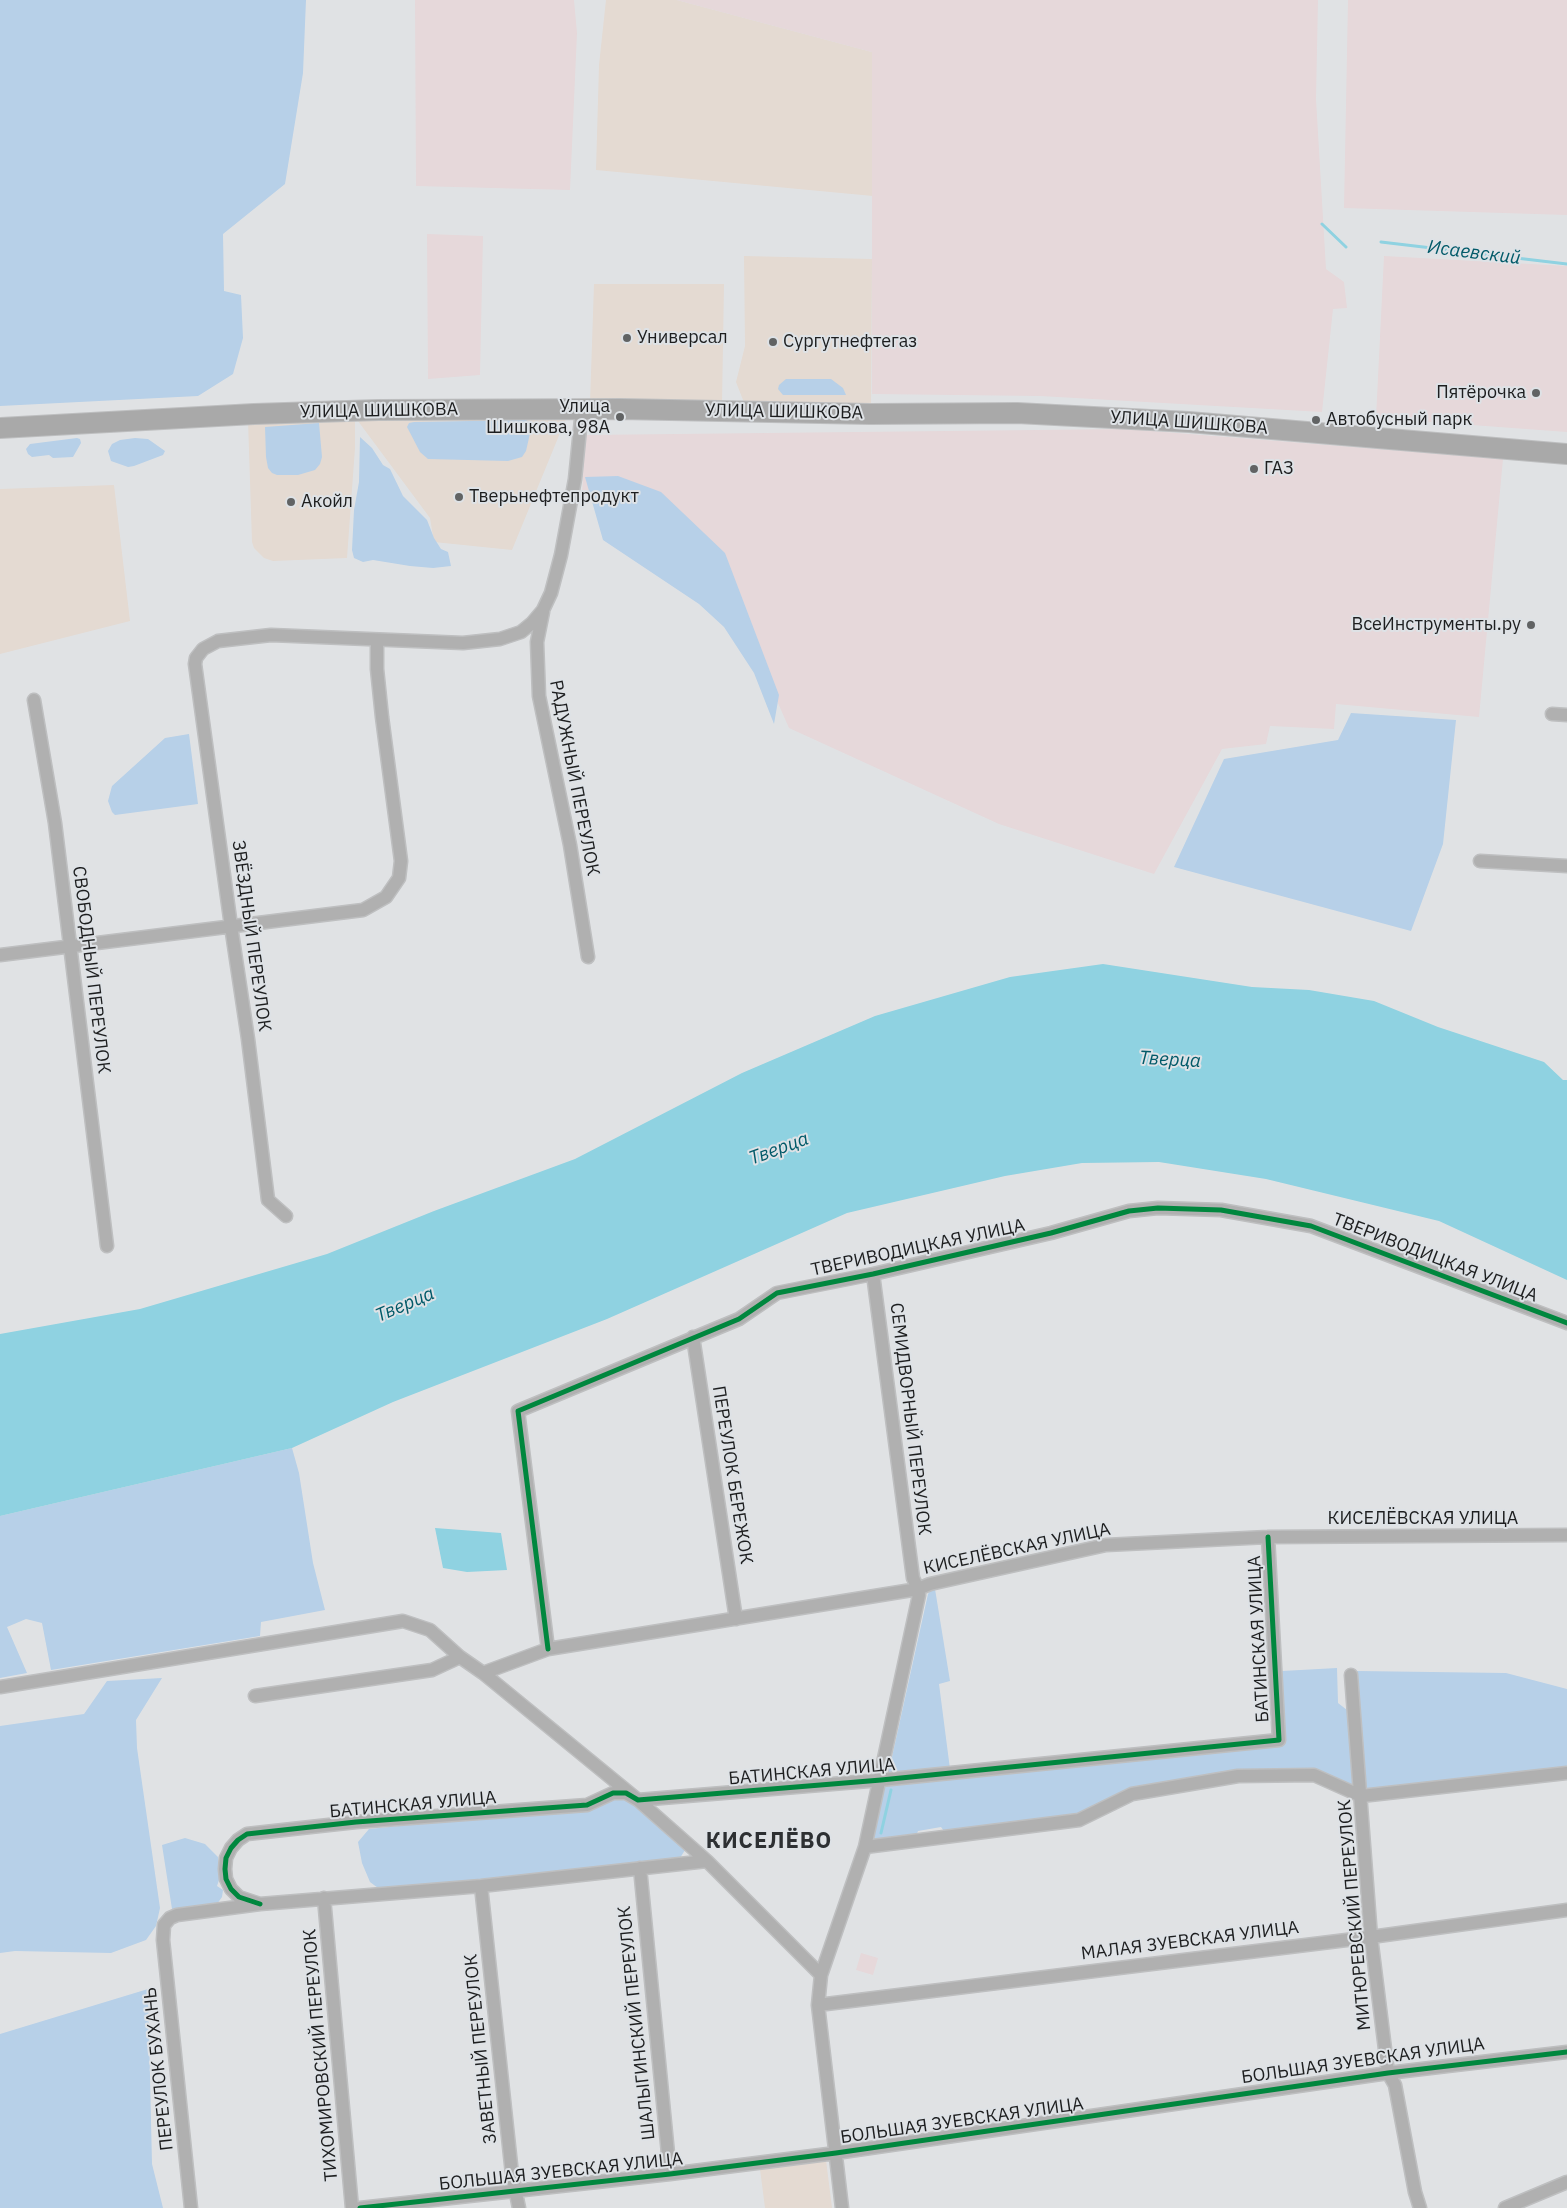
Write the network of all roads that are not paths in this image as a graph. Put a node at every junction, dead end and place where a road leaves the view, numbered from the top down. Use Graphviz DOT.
graph roads {
  1 [pos="582,409"];
  2 [pos="0,428"];
  3 [pos="1567,454"];
  4 [pos="545,606"];
  5 [pos="377,640"];
  6 [pos="34,700"];
  7 [pos="1552,714"];
  8 [pos="1567,715"];
  9 [pos="1480,861"];
  10 [pos="1567,866"];
  11 [pos="230,926"];
  12 [pos="71,946"];
  13 [pos="0,955"];
  14 [pos="588,957"];
  15 [pos="286,1216"];
  16 [pos="107,1246"];
  17 [pos="873,1274"];
  18 [pos="1567,1323"];
  19 [pos="693,1337"];
  20 [pos="1567,1535"];
  21 [pos="1268,1537"];
  22 [pos="918,1589"];
  23 [pos="736,1619"];
  24 [pos="548,1649"];
  25 [pos="460,1657"];
  26 [pos="483,1673"];
  27 [pos="1351,1675"];
  28 [pos="0,1687"];
  29 [pos="255,1696"];
  30 [pos="1567,1773"];
  31 [pos="881,1780"];
  32 [pos="1361,1796"];
  33 [pos="638,1800"];
  34 [pos="865,1848"];
  35 [pos="706,1861"];
  36 [pos="640,1868"];
  37 [pos="481,1886"];
  38 [pos="324,1898"];
  39 [pos="260,1904"];
  40 [pos="1567,1910"];
  41 [pos="164,1925"];
  42 [pos="1372,1936"];
  43 [pos="821,1975"];
  44 [pos="818,2005"];
  45 [pos="1567,2052"];
  46 [pos="1388,2073"];
  47 [pos="836,2153"];
  48 [pos="670,2174"];
  49 [pos="1567,2182"];
  50 [pos="516,2191"];
  51 [pos="191,2208"];
  52 [pos="352,2208"];
  53 [pos="360,2208"];
  54 [pos="518,2208"];
  55 [pos="842,2208"];
  56 [pos="1420,2208"];
  57 [pos="1505,2208"];
  1 -- 2 [label="main road, УЛИЦА ШИШКОВА"];
  1 -- 3 [label="main road, УЛИЦА ШИШКОВА"];
  1 -- 4 [label="street"];
  4 -- 5 [label="street"];
  4 -- 14 [label="street, РАДУЖНЫЙ ПЕРЕУЛОК"];
  5 -- 11 [label="street"];
  5 -- 11 [label="street, ЗВЁЗДНЫЙ ПЕРЕУЛОК"];
  6 -- 12 [label="street, СВОБОДНЫЙ ПЕРЕУЛОК"];
  7 -- 8 [label="street"];
  9 -- 10 [label="street"];
  11 -- 12 [label="street"];
  11 -- 15 [label="street, ЗВЁЗДНЫЙ ПЕРЕУЛОК"];
  12 -- 13 [label="street"];
  12 -- 16 [label="street, СВОБОДНЫЙ ПЕРЕУЛОК"];
  17 -- 18 [label="street, ТВЕРИВОДИЦКАЯ УЛИЦА"];
  17 -- 19 [label="street, ТВЕРИВОДИЦКАЯ УЛИЦА"];
  17 -- 22 [label="street, СЕМИДВОРНЫЙ ПЕРЕУЛОК"];
  19 -- 23 [label="street, ПЕРЕУЛОК БЕРЕЖОК"];
  19 -- 24 [label="street, ТВЕРИВОДИЦКАЯ УЛИЦА"];
  20 -- 21 [label="street, КИСЕЛЁВСКАЯ УЛИЦА"];
  21 -- 22 [label="street, КИСЕЛЁВСКАЯ УЛИЦА"];
  21 -- 31 [label="street, БАТИНСКАЯ УЛИЦА"];
  22 -- 23 [label="street, КИСЕЛЁВСКАЯ УЛИЦА"];
  22 -- 31 [label="street, СЕМИДВОРНЫЙ ПЕРЕУЛОК"];
  23 -- 24 [label="street, КИСЕЛЁВСКАЯ УЛИЦА"];
  24 -- 26 [label="street, КИСЕЛЁВСКАЯ УЛИЦА"];
  25 -- 26 [label="street"];
  25 -- 28 [label="street"];
  25 -- 29 [label="street"];
  26 -- 33 [label="street"];
  27 -- 32 [label="street, МИТЮРЕВСКИЙ ПЕРЕУЛОК"];
  30 -- 32 [label="street"];
  31 -- 33 [label="street, БАТИНСКАЯ УЛИЦА"];
  31 -- 34 [label="street, СЕМИДВОРНЫЙ ПЕРЕУЛОК"];
  32 -- 34 [label="street"];
  32 -- 42 [label="street, МИТЮРЕВСКИЙ ПЕРЕУЛОК"];
  33 -- 35 [label="street"];
  33 -- 39 [label="street, БАТИНСКАЯ УЛИЦА"];
  34 -- 43 [label="street, СЕМИДВОРНЫЙ ПЕРЕУЛОК"];
  35 -- 36 [label="street, БАТИНСКАЯ УЛИЦА"];
  35 -- 43 [label="street"];
  36 -- 37 [label="street, БАТИНСКАЯ УЛИЦА"];
  36 -- 48 [label="street, ШАЛЫГИНСКИЙ ПЕРЕУЛОК"];
  37 -- 38 [label="street, БАТИНСКАЯ УЛИЦА"];
  37 -- 50 [label="street, ЗАВЕТНЫЙ ПЕРЕУЛОК"];
  38 -- 39 [label="street, БАТИНСКАЯ УЛИЦА"];
  38 -- 52 [label="street, ТИХОМИРОВСКИЙ ПЕРЕУЛОК"];
  39 -- 41 [label="street, БАТИНСКАЯ УЛИЦА"];
  40 -- 42 [label="street, МАЛАЯ ЗУЕВСКАЯ УЛИЦА"];
  41 -- 51 [label="street, ПЕРЕУЛОК БУХАНЬ"];
  42 -- 44 [label="street, МАЛАЯ ЗУЕВСКАЯ УЛИЦА"];
  42 -- 46 [label="street, МИТЮРЕВСКИЙ ПЕРЕУЛОК"];
  43 -- 44 [label="street, СЕМИДВОРНЫЙ ПЕРЕУЛОК"];
  44 -- 47 [label="street, СЕМИДВОРНЫЙ ПЕРЕУЛОК"];
  45 -- 46 [label="street, БОЛЬШАЯ ЗУЕВСКАЯ УЛИЦА"];
  46 -- 47 [label="street, БОЛЬШАЯ ЗУЕВСКАЯ УЛИЦА"];
  46 -- 56 [label="street, МИТЮРЕВСКИЙ ПЕРЕУЛОК"];
  47 -- 48 [label="street, БОЛЬШАЯ ЗУЕВСКАЯ УЛИЦА"];
  47 -- 55 [label="street, СЕМИДВОРНЫЙ ПЕРЕУЛОК"];
  48 -- 50 [label="street, БОЛЬШАЯ ЗУЕВСКАЯ УЛИЦА"];
  49 -- 57 [label="street"];
  50 -- 53 [label="street, БОЛЬШАЯ ЗУЕВСКАЯ УЛИЦА"];
  50 -- 54 [label="street, ЗАВЕТНЫЙ ПЕРЕУЛОК"];
}
